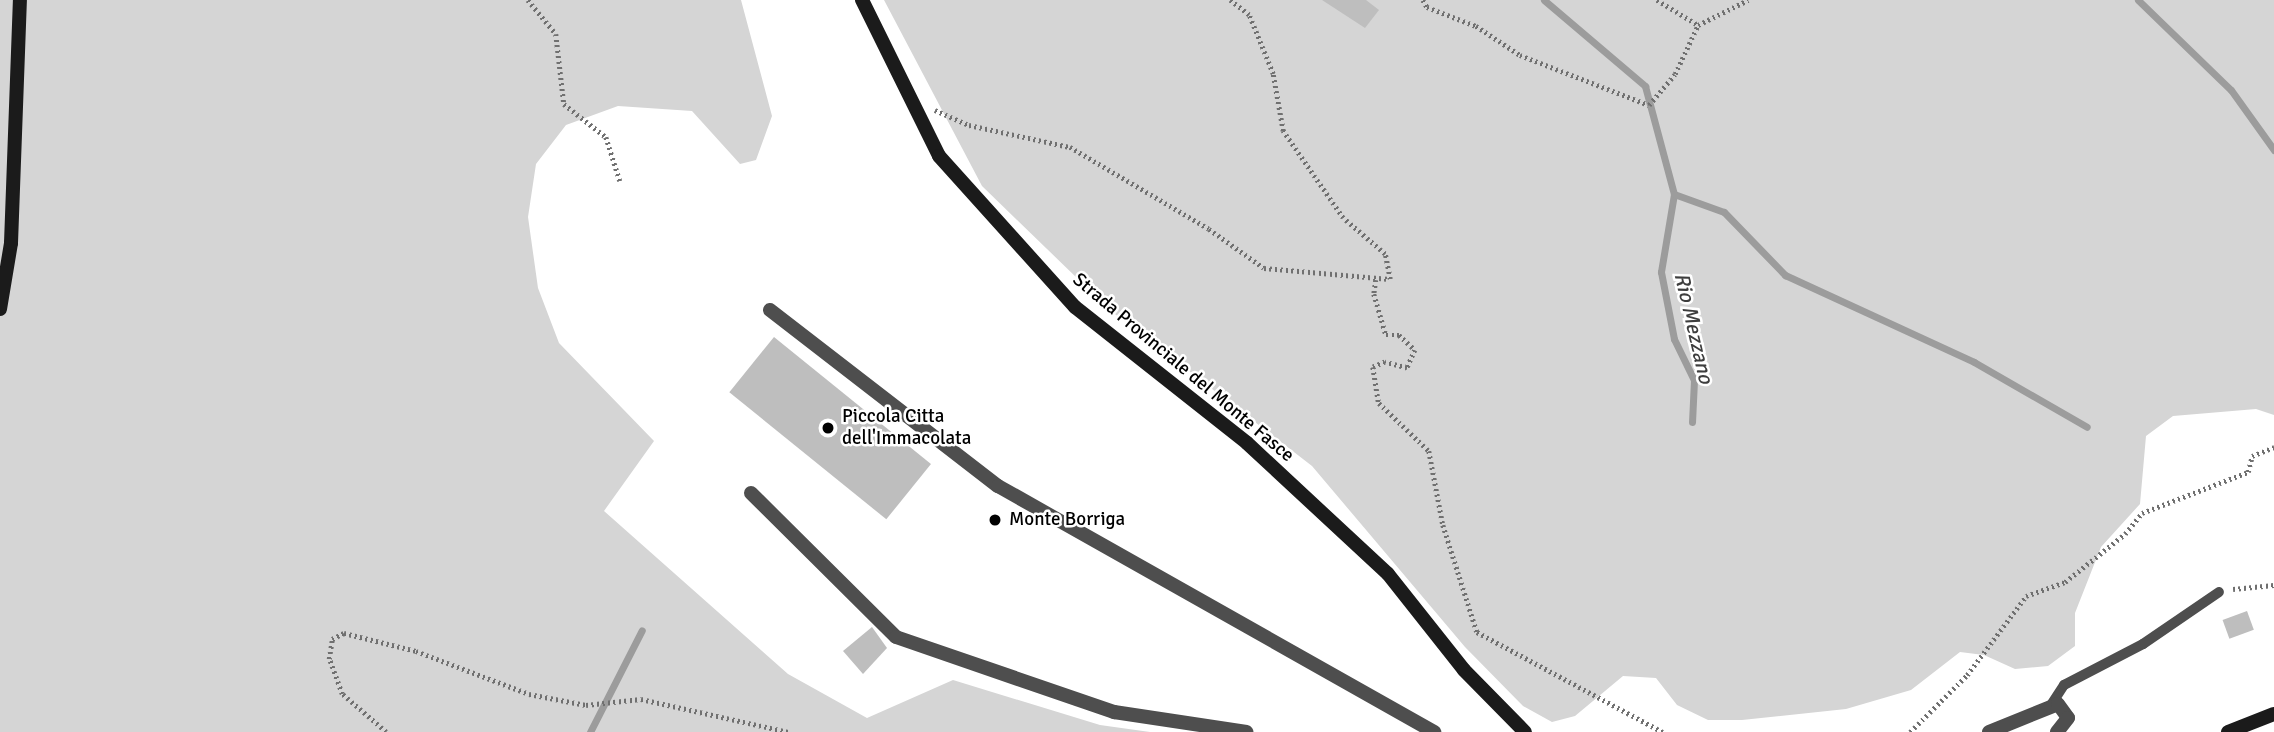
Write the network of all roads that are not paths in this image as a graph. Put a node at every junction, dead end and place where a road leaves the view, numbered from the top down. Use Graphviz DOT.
graph roads {
  1 [pos="20,0"];
  2 [pos="862,0"];
  3 [pos="0,309"];
  4 [pos="770,310"];
  5 [pos="751,494"];
  6 [pos="2219,592"];
  7 [pos="2051,705"];
  8 [pos="2274,714"];
  9 [pos="2059,730"];
  10 [pos="1247,732"];
  11 [pos="1434,732"];
  12 [pos="1525,732"];
  13 [pos="1989,732"];
  14 [pos="2228,732"];
  1 -- 3 [label="main road"];
  2 -- 12 [label="main road, Strada Provinciale del Monte Fasce"];
  4 -- 11 [label="street"];
  5 -- 10 [label="street"];
  6 -- 7 [label="lane"];
  7 -- 9 [label="street"];
  7 -- 13 [label="street"];
  8 -- 14 [label="main road"];
}
